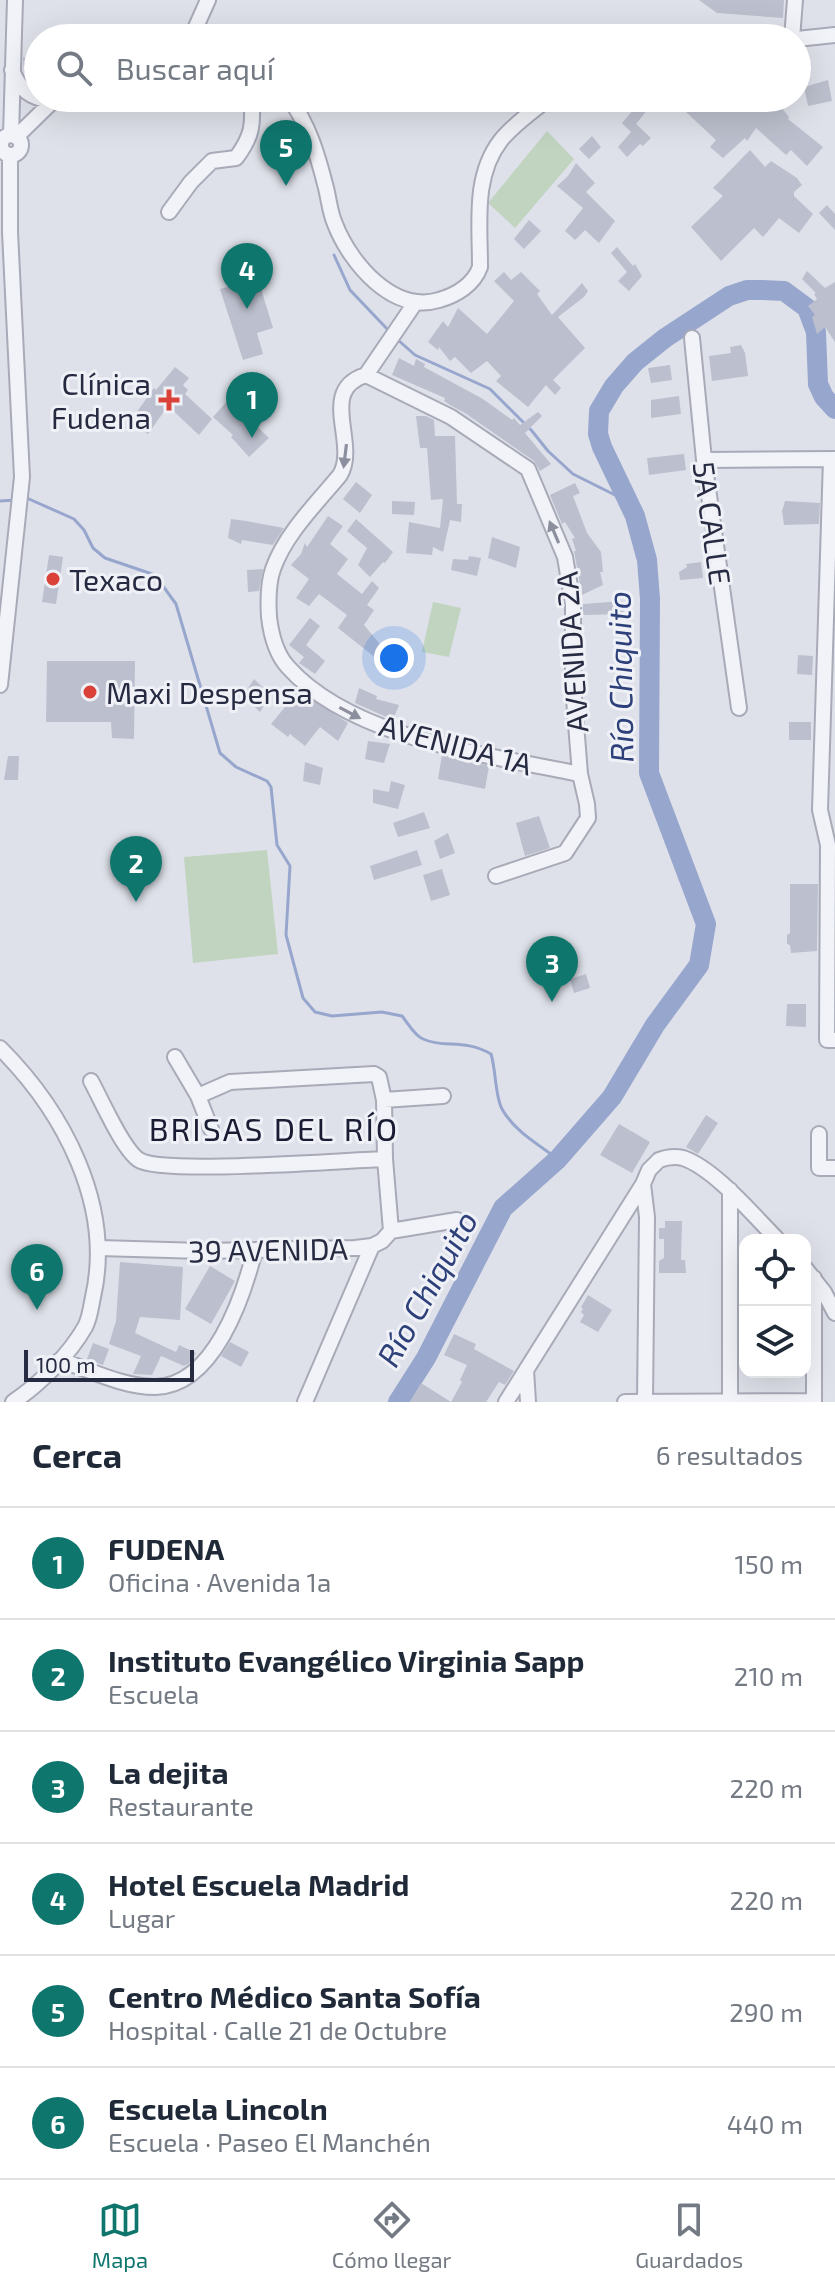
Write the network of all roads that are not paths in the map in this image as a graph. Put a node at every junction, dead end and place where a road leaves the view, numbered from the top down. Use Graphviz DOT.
graph roads {
  1 [pos="15,0"];
  2 [pos="208,0"];
  3 [pos="795,0"];
  4 [pos="197,24"];
  5 [pos="794,24"];
  6 [pos="835,35"];
  7 [pos="811,37"];
  8 [pos="11,68"];
  9 [pos="24,90"];
  10 [pos="40,112"];
  11 [pos="253,112"];
  12 [pos="300,112"];
  13 [pos="532,112"];
  14 [pos="8,143"];
  15 [pos="169,212"];
  16 [pos="415,303"];
  17 [pos="692,338"];
  18 [pos="366,375"];
  19 [pos="833,459"];
  20 [pos="704,460"];
  21 [pos="0,685"];
  22 [pos="739,708"];
  23 [pos="580,774"];
  24 [pos="831,845"];
  25 [pos="496,876"];
  26 [pos="831,1040"];
  27 [pos="0,1048"];
  28 [pos="175,1057"];
  29 [pos="91,1081"];
  30 [pos="198,1096"];
  31 [pos="443,1096"];
  32 [pos="384,1100"];
  33 [pos="211,1129"];
  34 [pos="819,1134"];
  35 [pos="385,1159"];
  36 [pos="835,1168"];
  37 [pos="643,1184"];
  38 [pos="730,1190"];
  39 [pos="457,1220"];
  40 [pos="391,1231"];
  41 [pos="772,1234"];
  42 [pos="372,1246"];
  43 [pos="99,1248"];
  44 [pos="255,1250"];
  45 [pos="811,1275"];
  46 [pos="811,1305"];
  47 [pos="835,1313"];
  48 [pos="60,1360"];
  49 [pos="526,1369"];
  50 [pos="730,1401"];
  51 [pos="13,1402"];
  52 [pos="305,1402"];
  53 [pos="506,1402"];
  54 [pos="528,1402"];
  55 [pos="625,1402"];
  56 [pos="645,1402"];
  57 [pos="814,1402"];
  1 -- 8 [label="street"];
  2 -- 4 [label="street"];
  3 -- 5 [label="street"];
  6 -- 7 [label="street"];
  8 -- 9 [label="street"];
  8 -- 14 [label="street"];
  10 -- 14 [label="street"];
  11 -- 15 [label="street"];
  12 -- 16 [label="street"];
  13 -- 16 [label="street"];
  14 -- 21 [label="street"];
  16 -- 18 [label="street, AVENIDA 1A"];
  17 -- 20 [label="street, 5A CALLE"];
  23 -- 18 [label="street, AVENIDA 2A, one-way"];
  18 -- 23 [label="street, AVENIDA 1A, one-way"];
  19 -- 20 [label="street"];
  19 -- 24 [label="street"];
  20 -- 22 [label="street, 5A CALLE"];
  23 -- 25 [label="street, AVENIDA 2A"];
  24 -- 26 [label="street"];
  27 -- 43 [label="street"];
  28 -- 30 [label="street"];
  29 -- 35 [label="street"];
  30 -- 32 [label="street"];
  30 -- 33 [label="street"];
  31 -- 32 [label="street"];
  32 -- 35 [label="street"];
  34 -- 36 [label="street"];
  35 -- 40 [label="street"];
  37 -- 38 [label="street"];
  37 -- 49 [label="street"];
  37 -- 56 [label="street"];
  38 -- 41 [label="street"];
  38 -- 50 [label="street"];
  39 -- 40 [label="street, 39 AVENIDA"];
  40 -- 42 [label="street, 39 AVENIDA"];
  42 -- 44 [label="street, 39 AVENIDA"];
  42 -- 52 [label="street"];
  43 -- 44 [label="street, 39 AVENIDA"];
  43 -- 48 [label="street"];
  44 -- 48 [label="street"];
  45 -- 47 [label="street"];
  46 -- 57 [label="street"];
  48 -- 51 [label="street"];
  49 -- 53 [label="street"];
  49 -- 54 [label="street"];
  50 -- 56 [label="street"];
  50 -- 57 [label="street"];
  55 -- 56 [label="street"];
}
